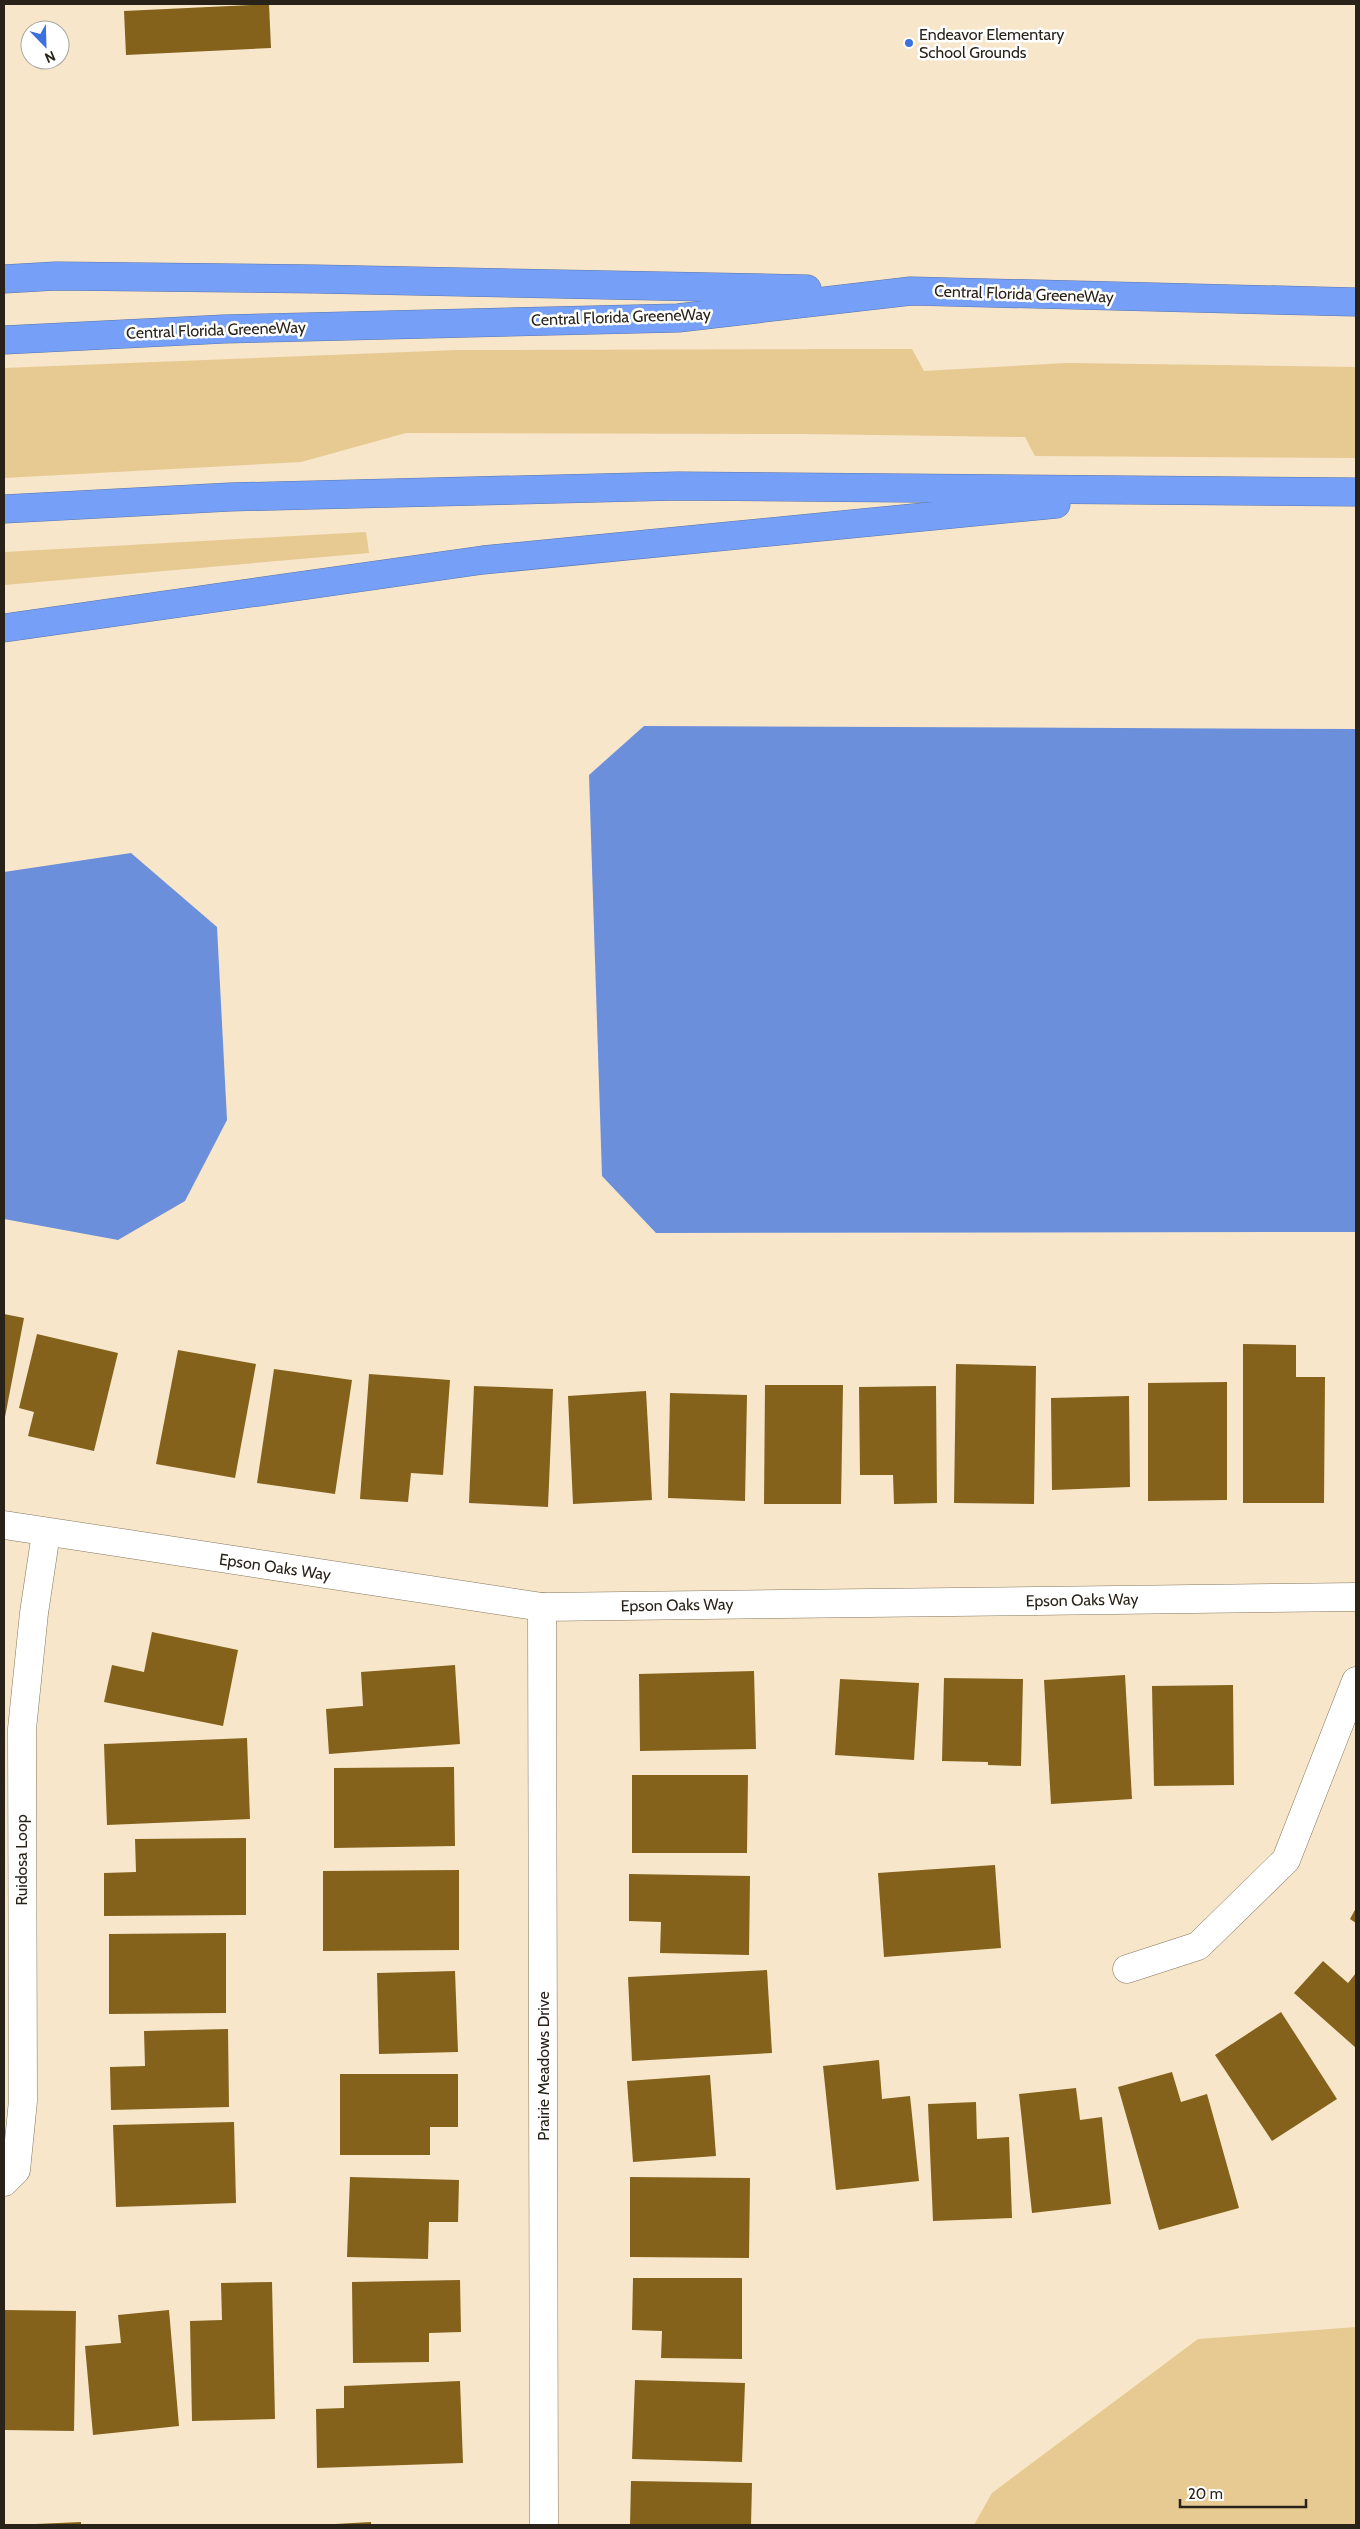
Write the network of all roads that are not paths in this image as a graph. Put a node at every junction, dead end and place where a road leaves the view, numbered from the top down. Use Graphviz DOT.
graph roads {
  1 [pos="4,278"];
  2 [pos="911,291"];
  3 [pos="1356,302"];
  4 [pos="4,340"];
  5 [pos="1199,490"];
  6 [pos="1356,492"];
  7 [pos="4,509"];
  8 [pos="4,628"];
  9 [pos="4,1525"];
  10 [pos="46,1533"];
  11 [pos="1356,1597"];
  12 [pos="542,1607"];
  13 [pos="1356,1680"];
  14 [pos="1127,1969"];
  15 [pos="4,2182"];
  16 [pos="544,2525"];
  1 -- 2 [label="highway"];
  2 -- 3 [label="highway, Central Florida GreeneWay"];
  2 -- 4 [label="highway, Central Florida GreeneWay"];
  5 -- 6 [label="highway"];
  5 -- 7 [label="highway"];
  5 -- 8 [label="highway"];
  9 -- 10 [label="street, Epson Oaks Way"];
  10 -- 12 [label="street, Epson Oaks Way"];
  10 -- 15 [label="street, Ruidosa Loop"];
  11 -- 12 [label="street, Epson Oaks Way"];
  12 -- 16 [label="street, Prairie Meadows Drive"];
  13 -- 14 [label="street"];
}
